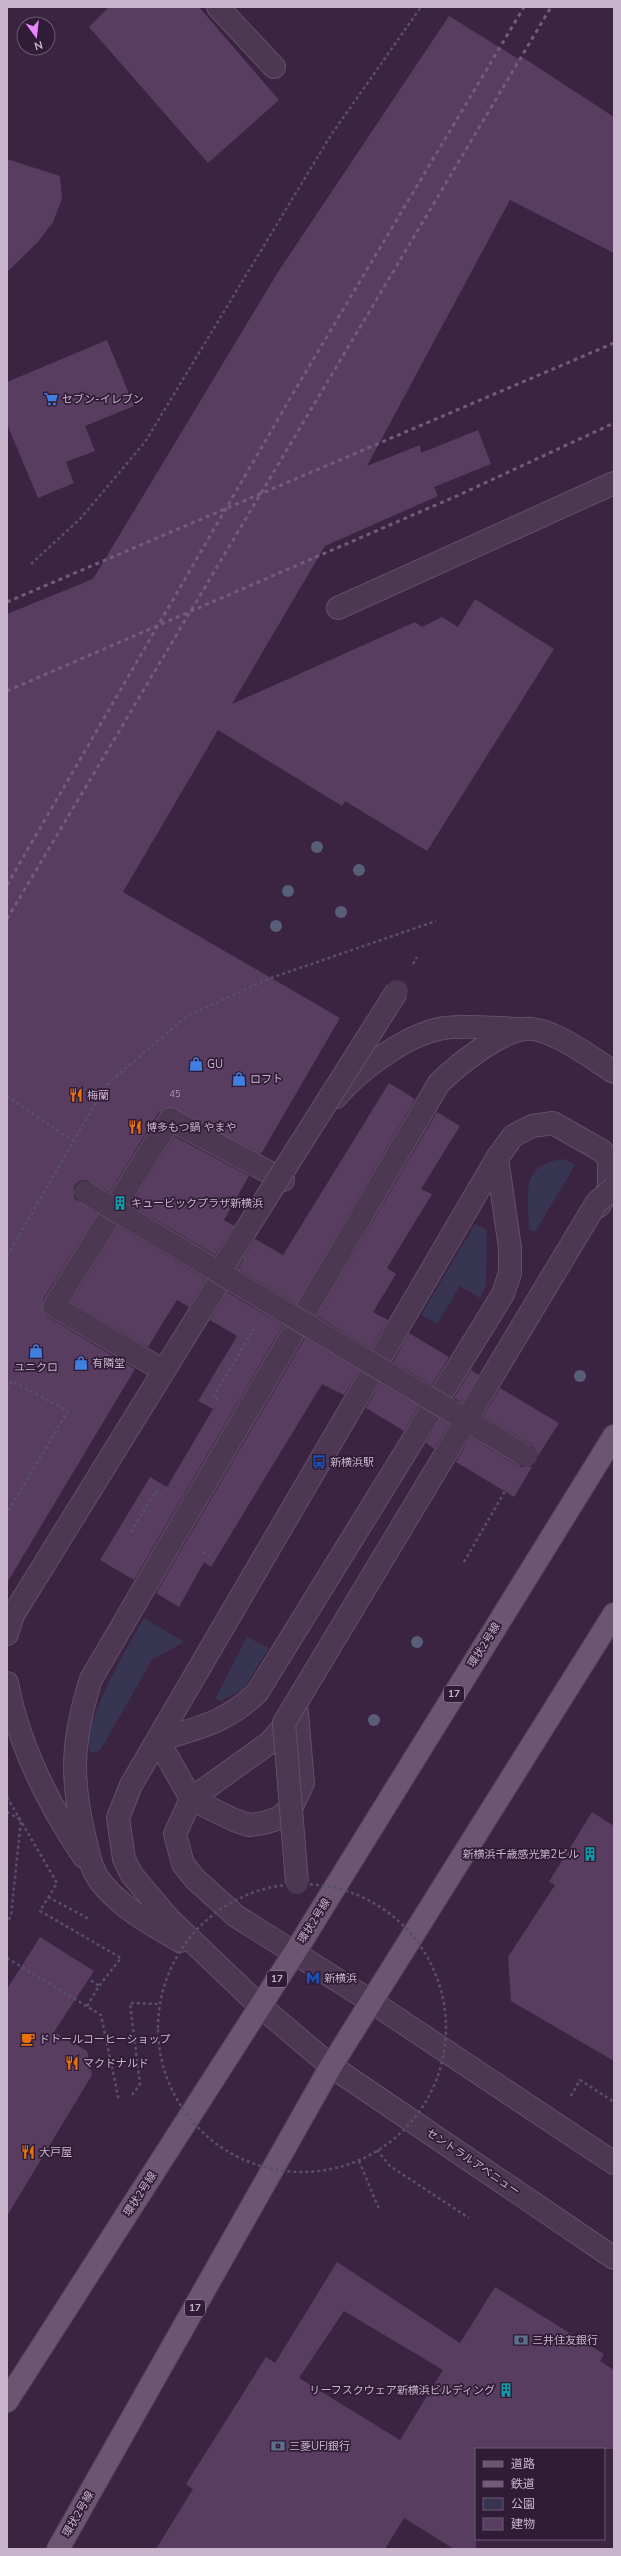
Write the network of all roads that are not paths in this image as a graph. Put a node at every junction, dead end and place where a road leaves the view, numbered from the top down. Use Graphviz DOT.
graph roads {
  1 [pos="218,7"];
  2 [pos="274,67"];
  3 [pos="614,483"];
  4 [pos="338,608"];
  5 [pos="398,991"];
  6 [pos="524,1029"];
  7 [pos="614,1072"];
  8 [pos="497,1158"];
  9 [pos="283,1180"];
  10 [pos="614,1188"];
  11 [pos="86,1192"];
  12 [pos="220,1271"];
  13 [pos="164,1371"];
  14 [pos="466,1420"];
  15 [pos="614,1436"];
  16 [pos="526,1456"];
  17 [pos="614,1614"];
  18 [pos="7,1634"];
  19 [pos="7,1683"];
  20 [pos="297,1713"];
  21 [pos="158,1740"];
  22 [pos="191,1799"];
  23 [pos="92,1870"];
  24 [pos="297,1884"];
  25 [pos="294,1952"];
  26 [pos="212,1960"];
  27 [pos="372,2002"];
  28 [pos="260,2006"];
  29 [pos="331,2066"];
  30 [pos="614,2163"];
  31 [pos="614,2258"];
  32 [pos="7,2401"];
  33 [pos="58,2549"];
  1 -- 2 [label="street"];
  3 -- 4 [label="street"];
  5 -- 12 [label="street, bridge"];
  6 -- 7 [label="street"];
  6 -- 9 [label="street"];
  6 -- 23 [label="street"];
  8 -- 20 [label="street"];
  8 -- 21 [label="street"];
  8 -- 21 [label="street"];
  9 -- 13 [label="street"];
  9 -- 13 [label="street"];
  10 -- 14 [label="street, bridge"];
  11 -- 12 [label="street, bridge"];
  12 -- 14 [label="street, bridge"];
  13 -- 18 [label="street"];
  14 -- 16 [label="street, bridge"];
  14 -- 24 [label="street, bridge"];
  15 -- 25 [label="main road, 環状2号線 / 17"];
  17 -- 27 [label="main road, 環状2号線 / 17"];
  19 -- 23 [label="street"];
  20 -- 22 [label="street"];
  20 -- 22 [label="street"];
  21 -- 22 [label="street"];
  21 -- 26 [label="street"];
  22 -- 25 [label="street"];
  23 -- 26 [label="street"];
  25 -- 27 [label="street"];
  25 -- 28 [label="main road, 環状2号線 / 17"];
  26 -- 28 [label="street, セントラルアベニュー"];
  27 -- 29 [label="main road, 環状2号線 / 17"];
  27 -- 30 [label="street"];
  28 -- 29 [label="street, セントラルアベニュー"];
  28 -- 32 [label="main road, 環状2号線 / 17"];
  29 -- 31 [label="street, セントラルアベニュー"];
  29 -- 33 [label="main road, 環状2号線 / 17"];
}
